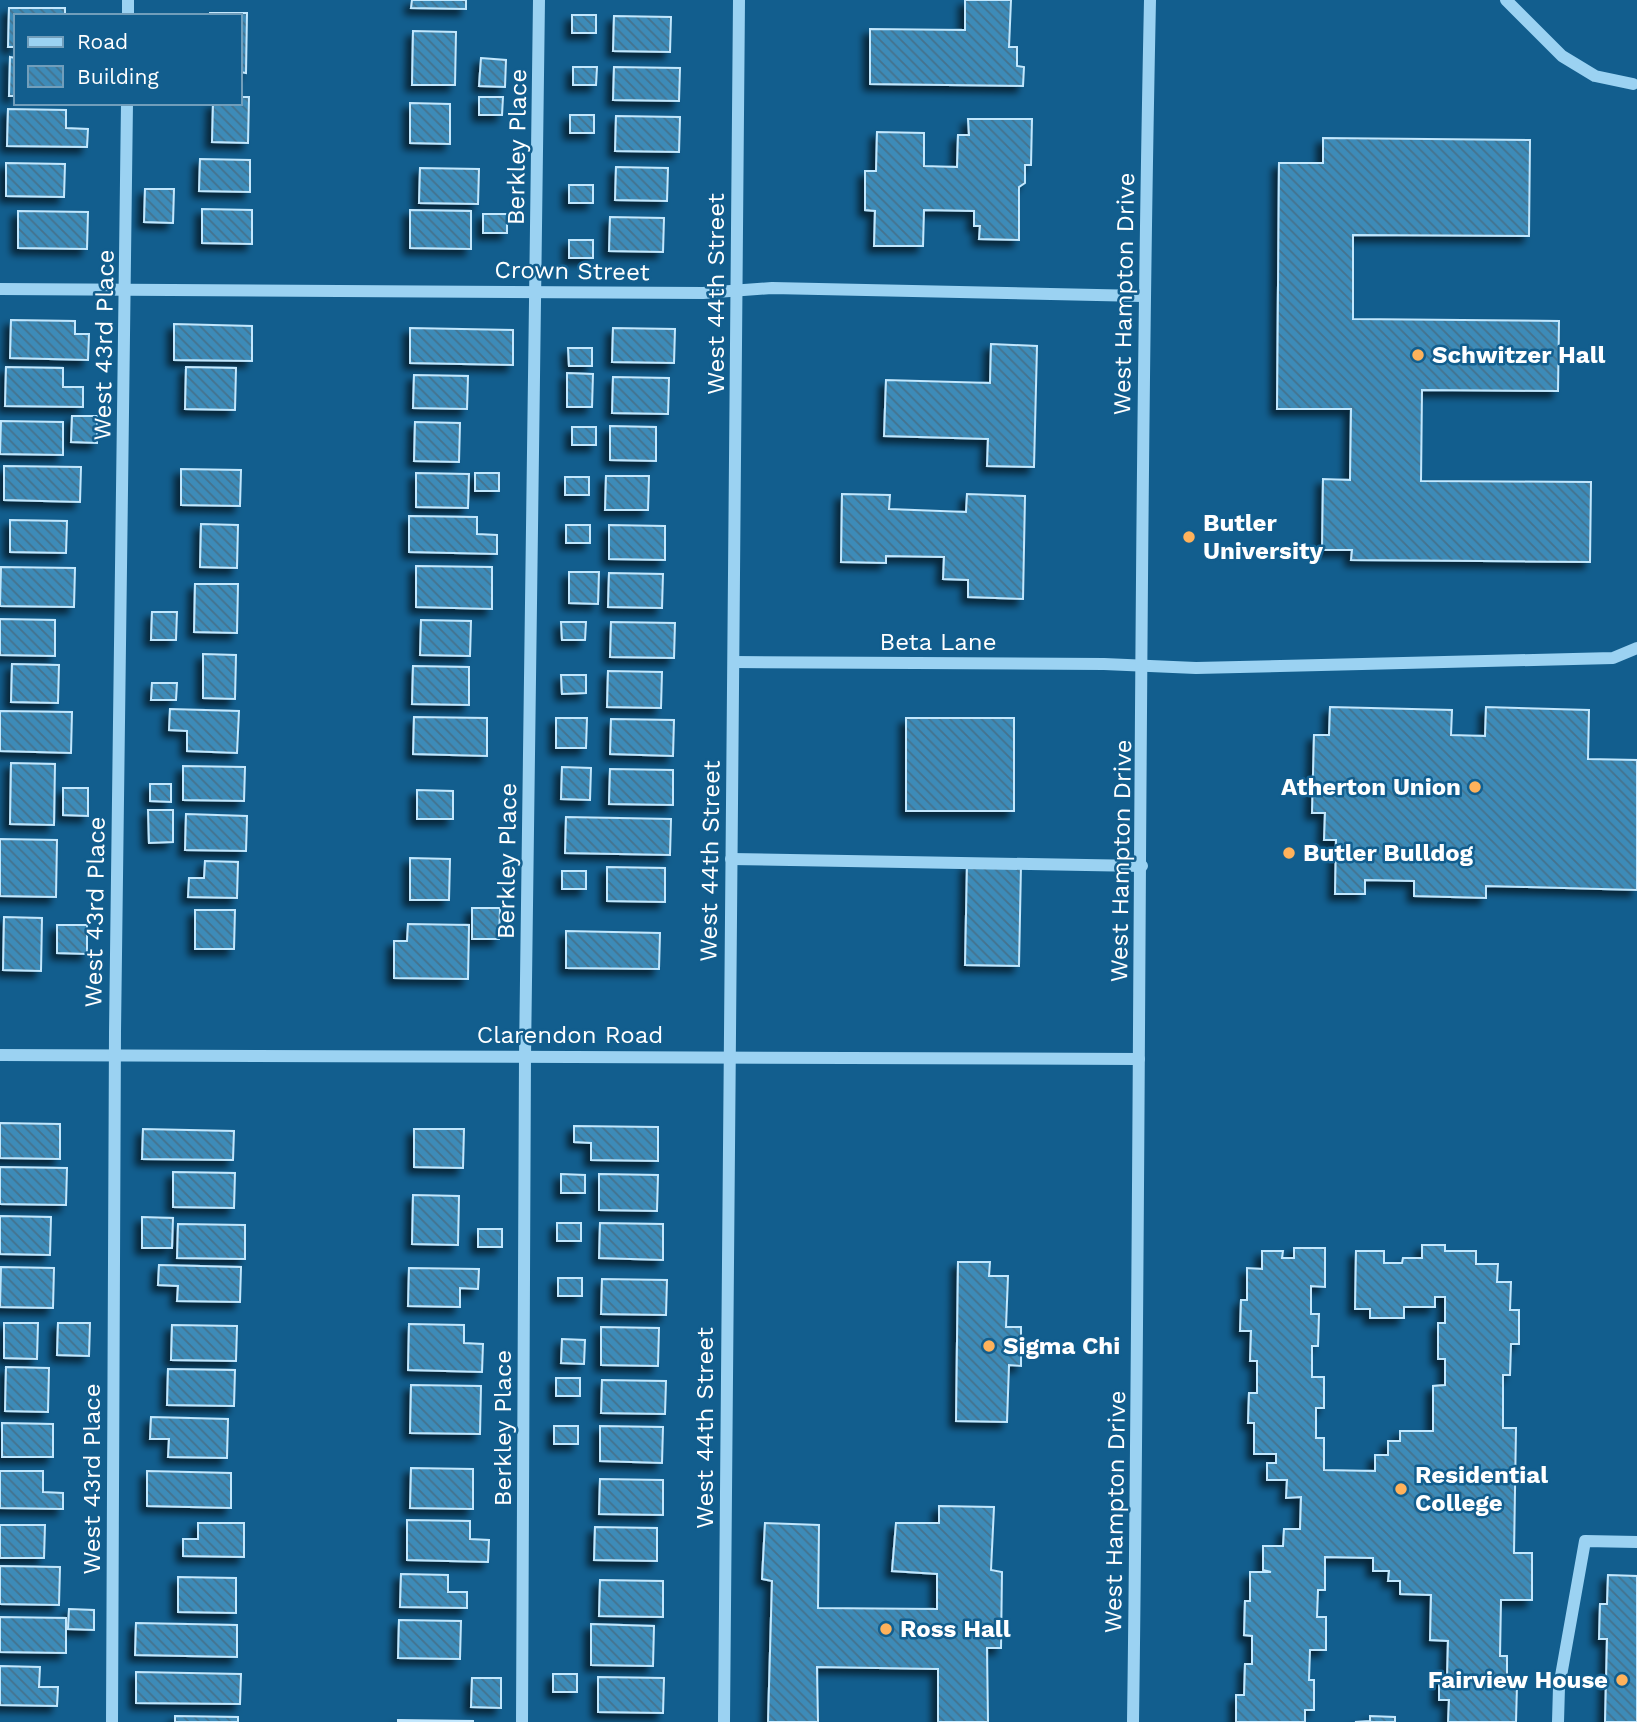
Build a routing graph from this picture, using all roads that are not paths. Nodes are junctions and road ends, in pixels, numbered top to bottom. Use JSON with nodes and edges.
{"nodes":[{"id":1,"x":539,"y":0,"type":"edge"},
{"id":2,"x":738,"y":0,"type":"edge"},
{"id":3,"x":1150,"y":0,"type":"edge"},
{"id":4,"x":1506,"y":0,"type":"edge"},
{"id":5,"x":1633,"y":84,"type":"dead end"},
{"id":6,"x":128,"y":105,"type":"edge"},
{"id":7,"x":0,"y":289,"type":"edge"},
{"id":8,"x":126,"y":290,"type":"junction"},
{"id":9,"x":536,"y":291,"type":"junction"},
{"id":10,"x":737,"y":291,"type":"junction"},
{"id":11,"x":1143,"y":296,"type":"junction"},
{"id":12,"x":1637,"y":648,"type":"edge"},
{"id":13,"x":734,"y":662,"type":"junction"},
{"id":14,"x":1143,"y":665,"type":"junction"},
{"id":15,"x":731,"y":859,"type":"junction"},
{"id":16,"x":1142,"y":866,"type":"junction"},
{"id":17,"x":115,"y":1054,"type":"junction"},
{"id":18,"x":0,"y":1055,"type":"edge"},
{"id":19,"x":525,"y":1056,"type":"junction"},
{"id":20,"x":728,"y":1058,"type":"junction"},
{"id":21,"x":1139,"y":1059,"type":"junction"},
{"id":22,"x":1637,"y":1542,"type":"edge"},
{"id":23,"x":1134,"y":1721,"type":"edge"},
{"id":24,"x":112,"y":1722,"type":"edge"},
{"id":25,"x":522,"y":1722,"type":"edge"},
{"id":26,"x":724,"y":1722,"type":"edge"},
{"id":27,"x":1558,"y":1722,"type":"edge"}],
"edges":[{"from":1,"to":9,"type":"street","name":"Berkley Place"},
{"from":2,"to":10,"type":"street","name":"West 44th Street"},
{"from":3,"to":11,"type":"street","name":"West Hampton Drive"},
{"from":4,"to":5,"type":"street"},
{"from":6,"to":8,"type":"street","name":"West 43rd Place"},
{"from":7,"to":8,"type":"street","name":"Crown Street"},
{"from":8,"to":9,"type":"street","name":"Crown Street"},
{"from":8,"to":17,"type":"street","name":"West 43rd Place"},
{"from":9,"to":10,"type":"street","name":"Crown Street"},
{"from":9,"to":19,"type":"street","name":"Berkley Place"},
{"from":10,"to":11,"type":"street","name":"Crown Street"},
{"from":10,"to":13,"type":"street","name":"West 44th Street"},
{"from":11,"to":14,"type":"street","name":"West Hampton Drive"},
{"from":12,"to":14,"type":"street","name":"Beta Lane"},
{"from":13,"to":14,"type":"street","name":"Beta Lane"},
{"from":13,"to":15,"type":"street","name":"West 44th Street"},
{"from":14,"to":16,"type":"street","name":"West Hampton Drive"},
{"from":15,"to":16,"type":"street"},
{"from":15,"to":20,"type":"street","name":"West 44th Street"},
{"from":16,"to":21,"type":"street","name":"West Hampton Drive"},
{"from":17,"to":18,"type":"street","name":"Clarendon Road"},
{"from":17,"to":19,"type":"street","name":"Clarendon Road"},
{"from":17,"to":24,"type":"street","name":"West 43rd Place"},
{"from":19,"to":20,"type":"street","name":"Clarendon Road"},
{"from":19,"to":25,"type":"street","name":"Berkley Place"},
{"from":20,"to":21,"type":"street","name":"Clarendon Road"},
{"from":20,"to":26,"type":"street","name":"West 44th Street"},
{"from":21,"to":23,"type":"street","name":"West Hampton Drive"},
{"from":22,"to":27,"type":"street"}]}
